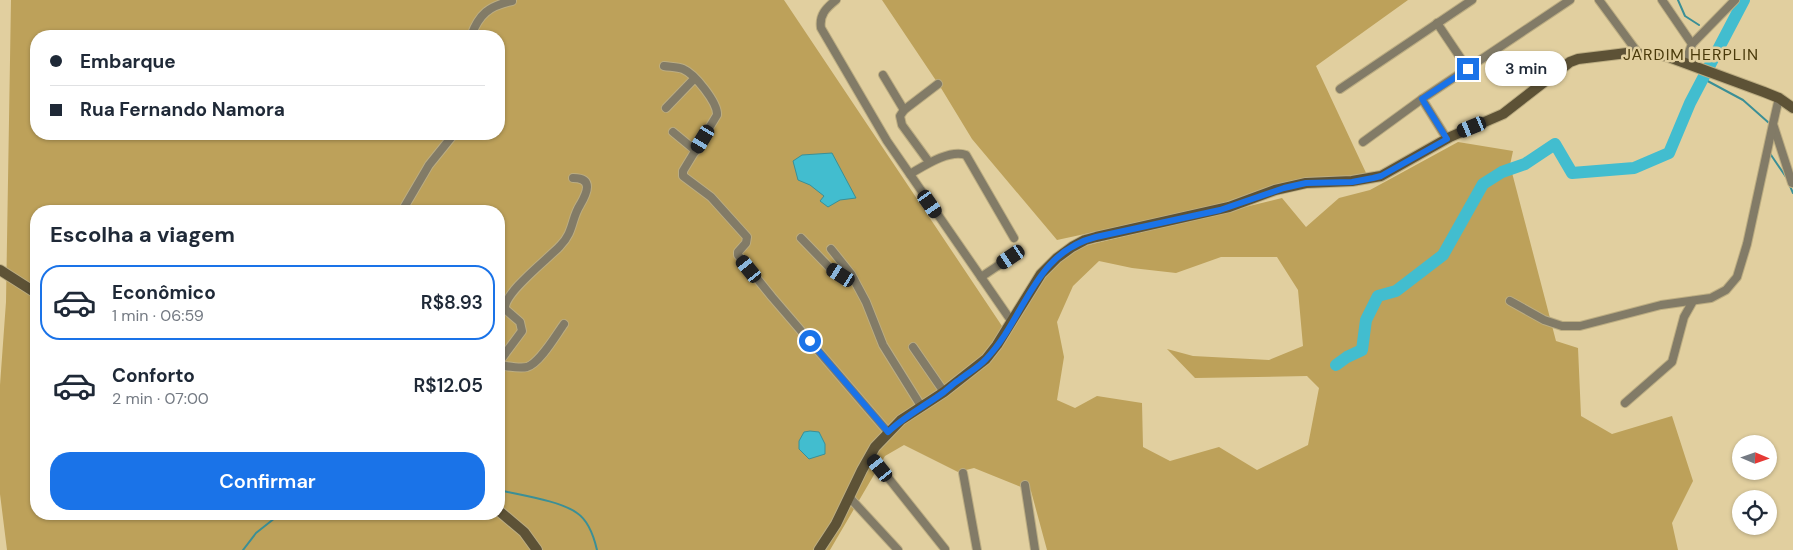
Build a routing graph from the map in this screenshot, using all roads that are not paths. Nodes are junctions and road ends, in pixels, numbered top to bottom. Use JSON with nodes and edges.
{"nodes":[{"id":1,"x":836,"y":0,"type":"edge"},
{"id":2,"x":1472,"y":0,"type":"edge"},
{"id":3,"x":1570,"y":0,"type":"edge"},
{"id":4,"x":1599,"y":0,"type":"edge"},
{"id":5,"x":1662,"y":0,"type":"edge"},
{"id":6,"x":1735,"y":0,"type":"edge"},
{"id":7,"x":512,"y":1,"type":"edge"},
{"id":8,"x":1437,"y":23,"type":"junction"},
{"id":9,"x":473,"y":30,"type":"edge"},
{"id":10,"x":1692,"y":44,"type":"junction"},
{"id":11,"x":1638,"y":54,"type":"junction"},
{"id":12,"x":1686,"y":63,"type":"junction"},
{"id":13,"x":664,"y":66,"type":"dead end"},
{"id":14,"x":1468,"y":69,"type":"junction"},
{"id":15,"x":883,"y":75,"type":"dead end"},
{"id":16,"x":694,"y":79,"type":"junction"},
{"id":17,"x":938,"y":84,"type":"dead end"},
{"id":18,"x":1340,"y":89,"type":"dead end"},
{"id":19,"x":1779,"y":98,"type":"junction"},
{"id":20,"x":1422,"y":99,"type":"junction"},
{"id":21,"x":666,"y":108,"type":"dead end"},
{"id":22,"x":1793,"y":108,"type":"edge"},
{"id":23,"x":904,"y":110,"type":"junction"},
{"id":24,"x":1773,"y":124,"type":"junction"},
{"id":25,"x":673,"y":132,"type":"dead end"},
{"id":26,"x":1447,"y":139,"type":"junction"},
{"id":27,"x":449,"y":140,"type":"edge"},
{"id":28,"x":1363,"y":142,"type":"dead end"},
{"id":29,"x":696,"y":151,"type":"junction"},
{"id":30,"x":929,"y":162,"type":"junction"},
{"id":31,"x":910,"y":174,"type":"junction"},
{"id":32,"x":573,"y":178,"type":"dead end"},
{"id":33,"x":1792,"y":184,"type":"edge"},
{"id":34,"x":406,"y":205,"type":"edge"},
{"id":35,"x":801,"y":238,"type":"dead end"},
{"id":36,"x":1014,"y":238,"type":"dead end"},
{"id":37,"x":831,"y":248,"type":"dead end"},
{"id":38,"x":1011,"y":257,"type":"dead end"},
{"id":39,"x":0,"y":270,"type":"edge"},
{"id":40,"x":982,"y":277,"type":"junction"},
{"id":41,"x":854,"y":280,"type":"junction"},
{"id":42,"x":30,"y":289,"type":"edge"},
{"id":43,"x":505,"y":301,"type":"edge"},
{"id":44,"x":1510,"y":301,"type":"dead end"},
{"id":45,"x":1693,"y":301,"type":"junction"},
{"id":46,"x":505,"y":309,"type":"edge"},
{"id":47,"x":1012,"y":322,"type":"junction"},
{"id":48,"x":564,"y":324,"type":"dead end"},
{"id":49,"x":913,"y":347,"type":"dead end"},
{"id":50,"x":505,"y":355,"type":"edge"},
{"id":51,"x":505,"y":364,"type":"edge"},
{"id":52,"x":944,"y":392,"type":"junction"},
{"id":53,"x":1625,"y":403,"type":"dead end"},
{"id":54,"x":921,"y":406,"type":"junction"},
{"id":55,"x":888,"y":432,"type":"junction"},
{"id":56,"x":870,"y":455,"type":"junction"},
{"id":57,"x":963,"y":473,"type":"dead end"},
{"id":58,"x":1024,"y":484,"type":"dead end"},
{"id":59,"x":850,"y":498,"type":"junction"},
{"id":60,"x":505,"y":516,"type":"edge"},
{"id":61,"x":945,"y":549,"type":"edge"},
{"id":62,"x":537,"y":550,"type":"edge"},
{"id":63,"x":819,"y":550,"type":"edge"},
{"id":64,"x":898,"y":550,"type":"edge"},
{"id":65,"x":977,"y":550,"type":"edge"},
{"id":66,"x":1035,"y":550,"type":"edge"}],
"edges":[{"from":1,"to":31,"type":"street"},
{"from":2,"to":8,"type":"street"},
{"from":3,"to":14,"type":"street"},
{"from":4,"to":11,"type":"street"},
{"from":5,"to":10,"type":"street"},
{"from":6,"to":10,"type":"street"},
{"from":7,"to":9,"type":"street"},
{"from":8,"to":14,"type":"street"},
{"from":8,"to":18,"type":"street"},
{"from":10,"to":12,"type":"street"},
{"from":11,"to":12,"type":"main road"},
{"from":11,"to":26,"type":"main road"},
{"from":12,"to":19,"type":"main road"},
{"from":13,"to":16,"type":"street"},
{"from":14,"to":20,"type":"street"},
{"from":15,"to":23,"type":"street"},
{"from":16,"to":21,"type":"street"},
{"from":16,"to":29,"type":"street"},
{"from":17,"to":23,"type":"street"},
{"from":19,"to":22,"type":"main road"},
{"from":19,"to":24,"type":"street"},
{"from":20,"to":26,"type":"street"},
{"from":20,"to":28,"type":"street"},
{"from":23,"to":30,"type":"street"},
{"from":24,"to":33,"type":"street"},
{"from":24,"to":45,"type":"street"},
{"from":25,"to":29,"type":"street"},
{"from":26,"to":47,"type":"main road"},
{"from":27,"to":34,"type":"street"},
{"from":29,"to":55,"type":"street"},
{"from":30,"to":31,"type":"street"},
{"from":30,"to":36,"type":"street"},
{"from":31,"to":40,"type":"street"},
{"from":32,"to":43,"type":"street"},
{"from":35,"to":41,"type":"street"},
{"from":37,"to":41,"type":"street"},
{"from":38,"to":40,"type":"street"},
{"from":39,"to":42,"type":"main road"},
{"from":40,"to":47,"type":"street"},
{"from":41,"to":54,"type":"street"},
{"from":44,"to":45,"type":"street"},
{"from":45,"to":53,"type":"street"},
{"from":46,"to":50,"type":"street"},
{"from":47,"to":52,"type":"main road"},
{"from":48,"to":51,"type":"street"},
{"from":49,"to":52,"type":"street"},
{"from":52,"to":54,"type":"main road"},
{"from":54,"to":55,"type":"main road"},
{"from":55,"to":56,"type":"main road"},
{"from":56,"to":59,"type":"main road"},
{"from":56,"to":61,"type":"street"},
{"from":57,"to":65,"type":"street"},
{"from":58,"to":66,"type":"street"},
{"from":59,"to":63,"type":"main road"},
{"from":59,"to":64,"type":"street"},
{"from":60,"to":62,"type":"main road"}]}
